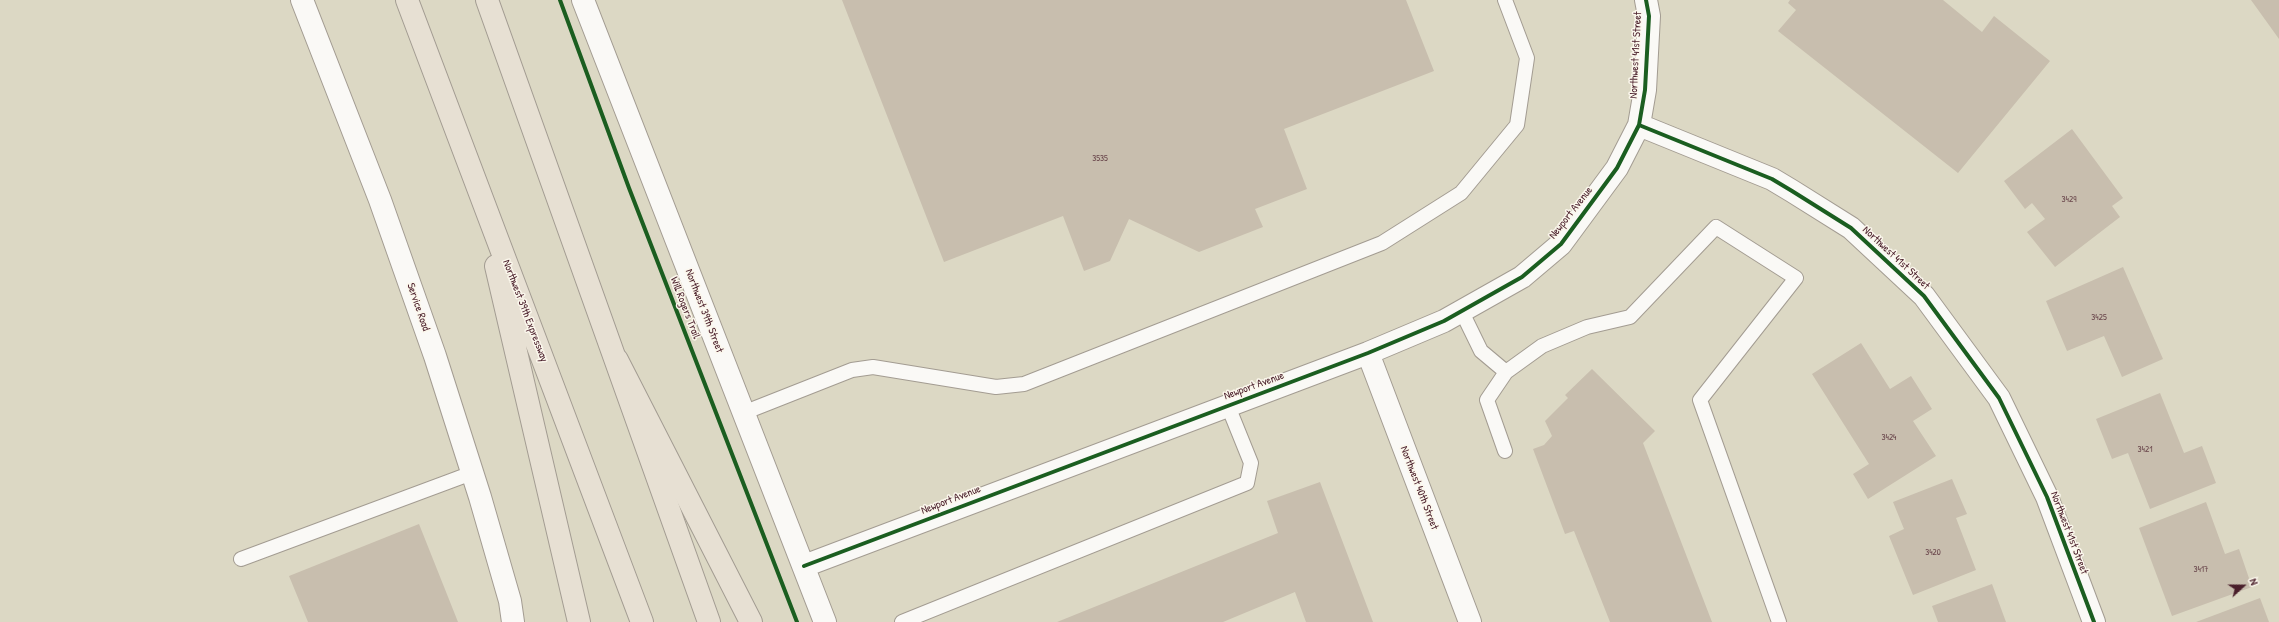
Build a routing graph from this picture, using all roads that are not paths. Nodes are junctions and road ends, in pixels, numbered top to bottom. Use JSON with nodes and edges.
{"nodes":[{"id":1,"x":302,"y":0,"type":"edge"},
{"id":2,"x":407,"y":0,"type":"edge"},
{"id":3,"x":487,"y":0,"type":"edge"},
{"id":4,"x":583,"y":0,"type":"edge"},
{"id":5,"x":1505,"y":0,"type":"edge"},
{"id":6,"x":1646,"y":0,"type":"edge"},
{"id":7,"x":1639,"y":125,"type":"junction"},
{"id":8,"x":476,"y":181,"type":"junction"},
{"id":9,"x":1461,"y":310,"type":"junction"},
{"id":10,"x":1368,"y":353,"type":"junction"},
{"id":11,"x":617,"y":360,"type":"junction"},
{"id":12,"x":1506,"y":372,"type":"junction"},
{"id":13,"x":1228,"y":406,"type":"junction"},
{"id":14,"x":743,"y":413,"type":"junction"},
{"id":15,"x":1505,"y":452,"type":"dead end"},
{"id":16,"x":472,"y":473,"type":"junction"},
{"id":17,"x":241,"y":559,"type":"dead end"},
{"id":18,"x":804,"y":566,"type":"junction"},
{"id":19,"x":513,"y":621,"type":"edge"},
{"id":20,"x":579,"y":622,"type":"edge"},
{"id":21,"x":642,"y":622,"type":"edge"},
{"id":22,"x":708,"y":622,"type":"edge"},
{"id":23,"x":751,"y":622,"type":"edge"},
{"id":24,"x":825,"y":622,"type":"edge"},
{"id":25,"x":902,"y":622,"type":"edge"},
{"id":26,"x":1470,"y":622,"type":"edge"},
{"id":27,"x":1779,"y":622,"type":"edge"},
{"id":28,"x":2094,"y":622,"type":"edge"}],
"edges":[{"from":1,"to":16,"type":"street","name":"Service Road"},
{"from":2,"to":8,"type":"highway","name":"Northwest 39th Expressway"},
{"from":3,"to":11,"type":"highway"},
{"from":4,"to":14,"type":"street","name":"Northwest 39th Street"},
{"from":5,"to":14,"type":"lane"},
{"from":6,"to":7,"type":"street","name":"Northwest 41st Street"},
{"from":7,"to":9,"type":"street","name":"Newport Avenue"},
{"from":7,"to":28,"type":"street","name":"Northwest 41st Street"},
{"from":8,"to":20,"type":"highway"},
{"from":8,"to":21,"type":"highway","name":"Northwest 39th Expressway"},
{"from":9,"to":10,"type":"street","name":"Newport Avenue"},
{"from":9,"to":12,"type":"lane"},
{"from":10,"to":13,"type":"street","name":"Newport Avenue"},
{"from":10,"to":26,"type":"street","name":"Northwest 40th Street"},
{"from":11,"to":22,"type":"highway"},
{"from":11,"to":23,"type":"highway"},
{"from":12,"to":15,"type":"lane"},
{"from":12,"to":27,"type":"lane"},
{"from":13,"to":18,"type":"street","name":"Newport Avenue"},
{"from":13,"to":25,"type":"lane"},
{"from":14,"to":18,"type":"street","name":"Northwest 39th Street"},
{"from":16,"to":17,"type":"lane"},
{"from":16,"to":19,"type":"street","name":"Service Road"},
{"from":18,"to":24,"type":"street","name":"Northwest 39th Street"}]}
